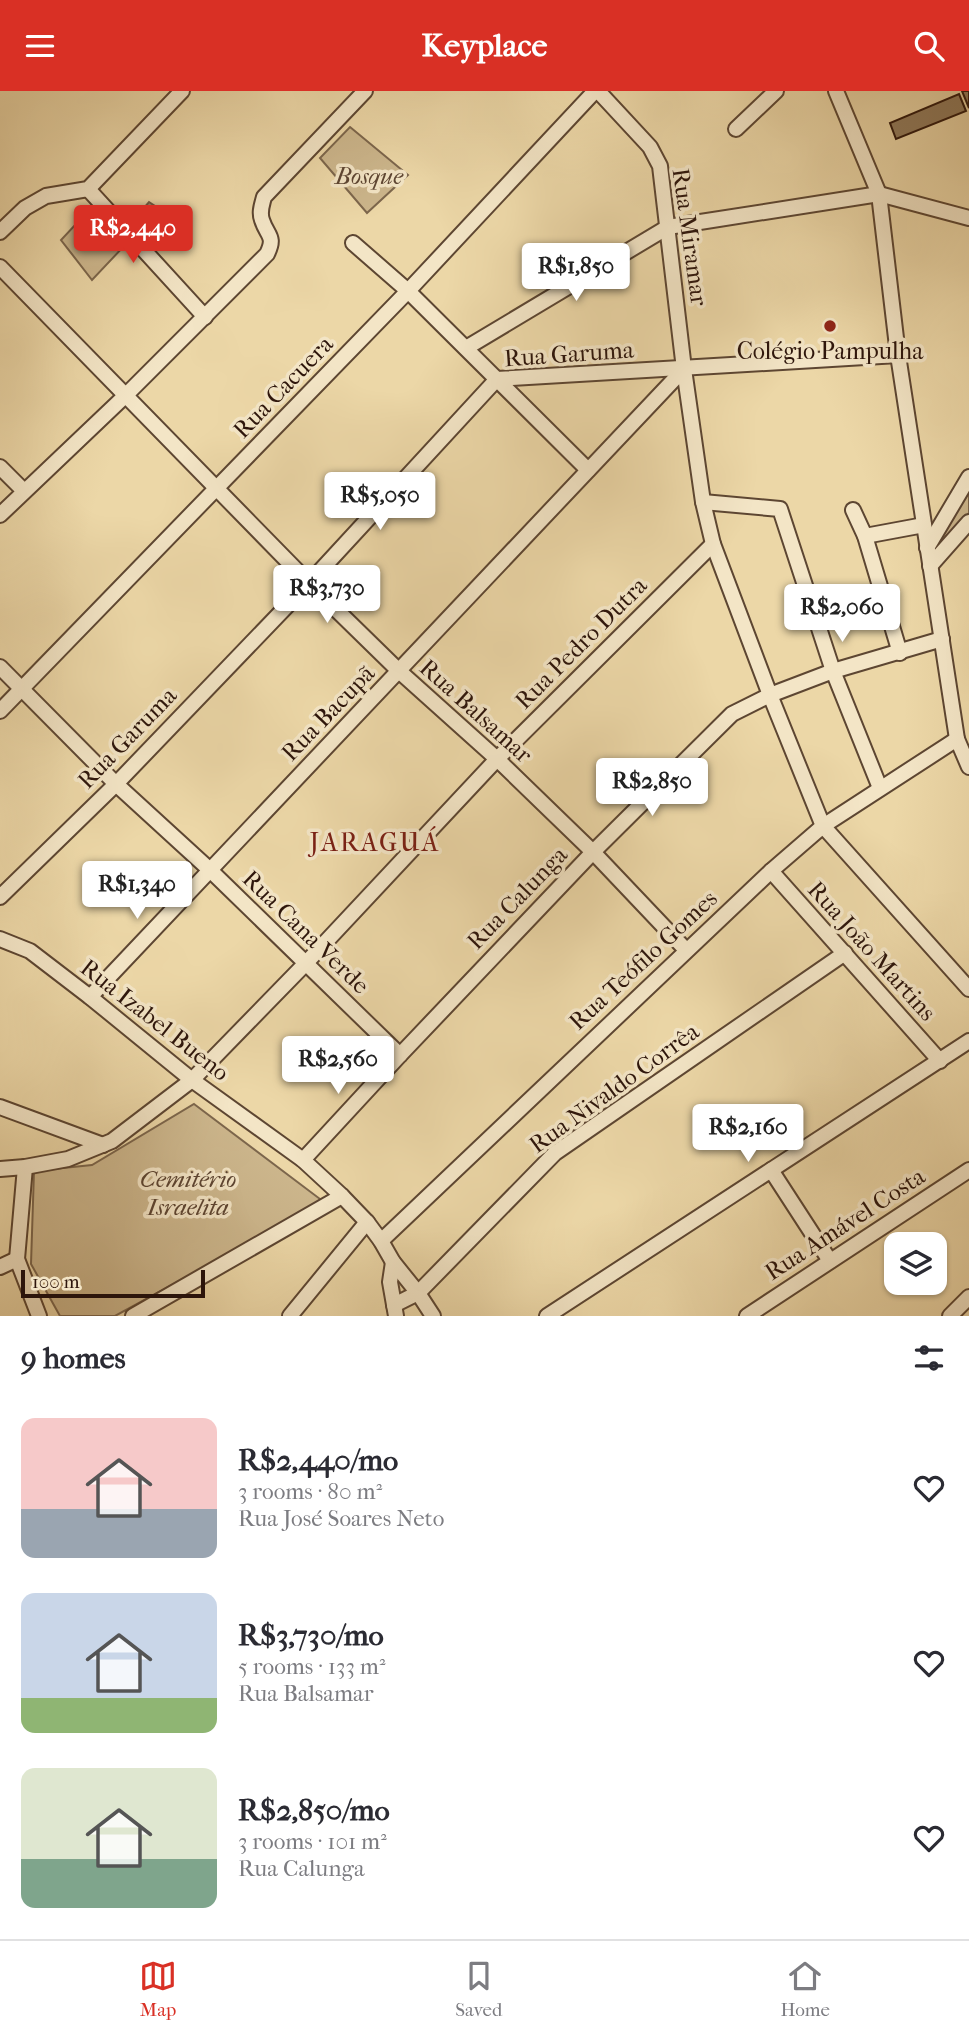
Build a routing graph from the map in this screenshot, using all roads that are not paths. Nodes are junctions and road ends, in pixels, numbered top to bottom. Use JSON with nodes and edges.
{"nodes":[{"id":1,"x":182,"y":91,"type":"edge"},
{"id":2,"x":365,"y":91,"type":"edge"},
{"id":3,"x":596,"y":91,"type":"edge"},
{"id":4,"x":776,"y":91,"type":"edge"},
{"id":5,"x":836,"y":91,"type":"edge"},
{"id":6,"x":736,"y":129,"type":"dead end"},
{"id":7,"x":88,"y":189,"type":"junction"},
{"id":8,"x":879,"y":194,"type":"junction"},
{"id":9,"x":969,"y":218,"type":"edge"},
{"id":10,"x":668,"y":227,"type":"junction"},
{"id":11,"x":0,"y":232,"type":"edge"},
{"id":12,"x":353,"y":243,"type":"dead end"},
{"id":13,"x":0,"y":267,"type":"edge"},
{"id":14,"x":408,"y":291,"type":"junction"},
{"id":15,"x":205,"y":317,"type":"junction"},
{"id":16,"x":466,"y":348,"type":"junction"},
{"id":17,"x":898,"y":355,"type":"junction"},
{"id":18,"x":684,"y":369,"type":"junction"},
{"id":19,"x":496,"y":379,"type":"junction"},
{"id":20,"x":126,"y":395,"type":"junction"},
{"id":21,"x":0,"y":467,"type":"edge"},
{"id":22,"x":588,"y":470,"type":"junction"},
{"id":23,"x":969,"y":477,"type":"edge"},
{"id":24,"x":218,"y":488,"type":"junction"},
{"id":25,"x":24,"y":491,"type":"junction"},
{"id":26,"x":703,"y":502,"type":"junction"},
{"id":27,"x":853,"y":510,"type":"dead end"},
{"id":28,"x":0,"y":515,"type":"edge"},
{"id":29,"x":969,"y":522,"type":"edge"},
{"id":30,"x":924,"y":526,"type":"junction"},
{"id":31,"x":865,"y":536,"type":"junction"},
{"id":32,"x":969,"y":539,"type":"edge"},
{"id":33,"x":713,"y":544,"type":"junction"},
{"id":34,"x":948,"y":544,"type":"junction"},
{"id":35,"x":927,"y":548,"type":"junction"},
{"id":36,"x":930,"y":566,"type":"junction"},
{"id":37,"x":309,"y":583,"type":"junction"},
{"id":38,"x":942,"y":639,"type":"junction"},
{"id":39,"x":900,"y":653,"type":"junction"},
{"id":40,"x":0,"y":667,"type":"edge"},
{"id":41,"x":399,"y":671,"type":"junction"},
{"id":42,"x":833,"y":671,"type":"junction"},
{"id":43,"x":21,"y":689,"type":"junction"},
{"id":44,"x":769,"y":695,"type":"junction"},
{"id":45,"x":0,"y":711,"type":"edge"},
{"id":46,"x":957,"y":739,"type":"junction"},
{"id":47,"x":497,"y":759,"type":"junction"},
{"id":48,"x":969,"y":767,"type":"edge"},
{"id":49,"x":116,"y":783,"type":"junction"},
{"id":50,"x":880,"y":788,"type":"junction"},
{"id":51,"x":823,"y":826,"type":"junction"},
{"id":52,"x":593,"y":852,"type":"junction"},
{"id":53,"x":209,"y":870,"type":"junction"},
{"id":54,"x":771,"y":871,"type":"junction"},
{"id":55,"x":0,"y":897,"type":"edge"},
{"id":56,"x":0,"y":939,"type":"edge"},
{"id":57,"x":686,"y":950,"type":"junction"},
{"id":58,"x":845,"y":953,"type":"junction"},
{"id":59,"x":306,"y":963,"type":"junction"},
{"id":60,"x":969,"y":989,"type":"edge"},
{"id":61,"x":90,"y":996,"type":"junction"},
{"id":62,"x":969,"y":1041,"type":"edge"},
{"id":63,"x":400,"y":1055,"type":"junction"},
{"id":64,"x":940,"y":1061,"type":"junction"},
{"id":65,"x":192,"y":1080,"type":"junction"},
{"id":66,"x":0,"y":1107,"type":"edge"},
{"id":67,"x":103,"y":1145,"type":"junction"},
{"id":68,"x":303,"y":1160,"type":"junction"},
{"id":69,"x":25,"y":1167,"type":"junction"},
{"id":70,"x":0,"y":1169,"type":"edge"},
{"id":71,"x":771,"y":1170,"type":"junction"},
{"id":72,"x":969,"y":1170,"type":"edge"},
{"id":73,"x":342,"y":1196,"type":"junction"},
{"id":74,"x":367,"y":1222,"type":"junction"},
{"id":75,"x":382,"y":1241,"type":"junction"},
{"id":76,"x":17,"y":1259,"type":"junction"},
{"id":77,"x":830,"y":1261,"type":"junction"},
{"id":78,"x":393,"y":1262,"type":"junction"},
{"id":79,"x":0,"y":1267,"type":"edge"},
{"id":80,"x":418,"y":1293,"type":"junction"},
{"id":81,"x":969,"y":1297,"type":"edge"},
{"id":82,"x":395,"y":1311,"type":"edge"},
{"id":83,"x":39,"y":1316,"type":"edge"},
{"id":84,"x":133,"y":1316,"type":"edge"},
{"id":85,"x":290,"y":1316,"type":"edge"},
{"id":86,"x":433,"y":1316,"type":"edge"},
{"id":87,"x":547,"y":1316,"type":"edge"},
{"id":88,"x":747,"y":1316,"type":"edge"},
{"id":89,"x":950,"y":1316,"type":"edge"}],
"edges":[{"from":1,"to":7,"type":"street"},
{"from":2,"to":15,"type":"street"},
{"from":3,"to":10,"type":"street","name":"Rua Miramar"},
{"from":3,"to":14,"type":"street","name":"Rua Cacuera"},
{"from":4,"to":6,"type":"street"},
{"from":5,"to":8,"type":"street"},
{"from":7,"to":11,"type":"street"},
{"from":7,"to":15,"type":"street"},
{"from":8,"to":9,"type":"street"},
{"from":8,"to":10,"type":"street"},
{"from":8,"to":17,"type":"street"},
{"from":10,"to":16,"type":"street"},
{"from":10,"to":18,"type":"street","name":"Rua Miramar"},
{"from":12,"to":14,"type":"street"},
{"from":13,"to":20,"type":"street","name":"Rua Balsamar"},
{"from":14,"to":16,"type":"street"},
{"from":14,"to":24,"type":"street","name":"Rua Cacuera"},
{"from":15,"to":20,"type":"street"},
{"from":16,"to":19,"type":"street"},
{"from":17,"to":18,"type":"street","name":"Rua Garuma"},
{"from":17,"to":30,"type":"street"},
{"from":18,"to":19,"type":"street","name":"Rua Garuma"},
{"from":18,"to":22,"type":"street","name":"Rua Bacupã"},
{"from":18,"to":26,"type":"street","name":"Rua Miramar"},
{"from":19,"to":22,"type":"street"},
{"from":19,"to":37,"type":"street","name":"Rua Garuma"},
{"from":20,"to":24,"type":"street","name":"Rua Balsamar"},
{"from":20,"to":25,"type":"street"},
{"from":21,"to":25,"type":"street"},
{"from":22,"to":41,"type":"street","name":"Rua Bacupã"},
{"from":23,"to":35,"type":"street"},
{"from":24,"to":37,"type":"street","name":"Rua Balsamar"},
{"from":24,"to":43,"type":"street","name":"Rua Cacuera"},
{"from":25,"to":28,"type":"street"},
{"from":26,"to":33,"type":"street","name":"Rua Miramar"},
{"from":26,"to":42,"type":"street"},
{"from":27,"to":31,"type":"street"},
{"from":29,"to":34,"type":"street"},
{"from":30,"to":31,"type":"street"},
{"from":30,"to":35,"type":"street"},
{"from":31,"to":39,"type":"street"},
{"from":32,"to":34,"type":"street"},
{"from":33,"to":44,"type":"street","name":"Rua Miramar"},
{"from":33,"to":47,"type":"street","name":"Rua Pedro Dutra"},
{"from":34,"to":35,"type":"street"},
{"from":34,"to":36,"type":"street"},
{"from":35,"to":36,"type":"street"},
{"from":36,"to":38,"type":"street"},
{"from":37,"to":41,"type":"street","name":"Rua Balsamar"},
{"from":37,"to":49,"type":"street","name":"Rua Garuma"},
{"from":38,"to":39,"type":"street","name":"Rua Calunga"},
{"from":38,"to":46,"type":"street"},
{"from":39,"to":42,"type":"street","name":"Rua Calunga"},
{"from":40,"to":43,"type":"street","name":"Rua Cana Verde"},
{"from":41,"to":47,"type":"street","name":"Rua Balsamar"},
{"from":41,"to":53,"type":"street","name":"Rua Bacupã"},
{"from":42,"to":44,"type":"street","name":"Rua Calunga"},
{"from":42,"to":50,"type":"street"},
{"from":43,"to":45,"type":"street","name":"Rua Cacuera"},
{"from":43,"to":49,"type":"street","name":"Rua Cana Verde"},
{"from":44,"to":51,"type":"street","name":"Rua Miramar"},
{"from":44,"to":52,"type":"street","name":"Rua Calunga"},
{"from":46,"to":48,"type":"street"},
{"from":46,"to":50,"type":"street","name":"Rua Teófilo Gomes"},
{"from":47,"to":52,"type":"street","name":"Rua Balsamar"},
{"from":47,"to":59,"type":"street","name":"Rua Pedro Dutra"},
{"from":49,"to":53,"type":"street","name":"Rua Cana Verde"},
{"from":49,"to":55,"type":"street","name":"Rua Garuma"},
{"from":50,"to":51,"type":"street","name":"Rua Teófilo Gomes"},
{"from":51,"to":54,"type":"street","name":"Rua Teófilo Gomes"},
{"from":51,"to":60,"type":"street","name":"Rua Miramar"},
{"from":52,"to":57,"type":"street","name":"Rua Balsamar"},
{"from":52,"to":63,"type":"street","name":"Rua Calunga"},
{"from":53,"to":59,"type":"street","name":"Rua Cana Verde"},
{"from":53,"to":61,"type":"street","name":"Rua Bacupã"},
{"from":54,"to":57,"type":"street","name":"Rua Teófilo Gomes"},
{"from":54,"to":58,"type":"street","name":"Rua João Martins"},
{"from":56,"to":61,"type":"street","name":"Rua Izabel Bueno"},
{"from":57,"to":75,"type":"street","name":"Rua Teófilo Gomes"},
{"from":58,"to":64,"type":"street","name":"Rua João Martins"},
{"from":58,"to":80,"type":"street","name":"Rua Nivaldo Corrêa"},
{"from":59,"to":63,"type":"street","name":"Rua Cana Verde"},
{"from":59,"to":65,"type":"street","name":"Rua Pedro Dutra"},
{"from":61,"to":65,"type":"street","name":"Rua Izabel Bueno"},
{"from":62,"to":64,"type":"street"},
{"from":63,"to":68,"type":"street","name":"Rua Calunga"},
{"from":64,"to":71,"type":"street"},
{"from":65,"to":67,"type":"street","name":"Rua Pedro Dutra"},
{"from":65,"to":68,"type":"street","name":"Rua Izabel Bueno"},
{"from":66,"to":67,"type":"street"},
{"from":67,"to":69,"type":"street","name":"Rua Pedro Dutra"},
{"from":68,"to":73,"type":"street","name":"Rua Izabel Bueno"},
{"from":69,"to":70,"type":"street","name":"Rua Pedro Dutra"},
{"from":69,"to":76,"type":"street"},
{"from":71,"to":77,"type":"street"},
{"from":71,"to":87,"type":"street"},
{"from":72,"to":77,"type":"street","name":"Rua Amável Costa"},
{"from":73,"to":74,"type":"street","name":"Rua Izabel Bueno"},
{"from":73,"to":84,"type":"street"},
{"from":74,"to":75,"type":"street","name":"Rua Izabel Bueno"},
{"from":74,"to":85,"type":"street"},
{"from":75,"to":78,"type":"street","name":"Rua Izabel Bueno"},
{"from":76,"to":79,"type":"street"},
{"from":76,"to":83,"type":"street"},
{"from":77,"to":88,"type":"street","name":"Rua Amável Costa"},
{"from":78,"to":80,"type":"street","name":"Rua Izabel Bueno"},
{"from":78,"to":82,"type":"street"},
{"from":80,"to":82,"type":"street","name":"Rua Nivaldo Corrêa"},
{"from":80,"to":86,"type":"street","name":"Rua Izabel Bueno"},
{"from":81,"to":89,"type":"street"}]}
